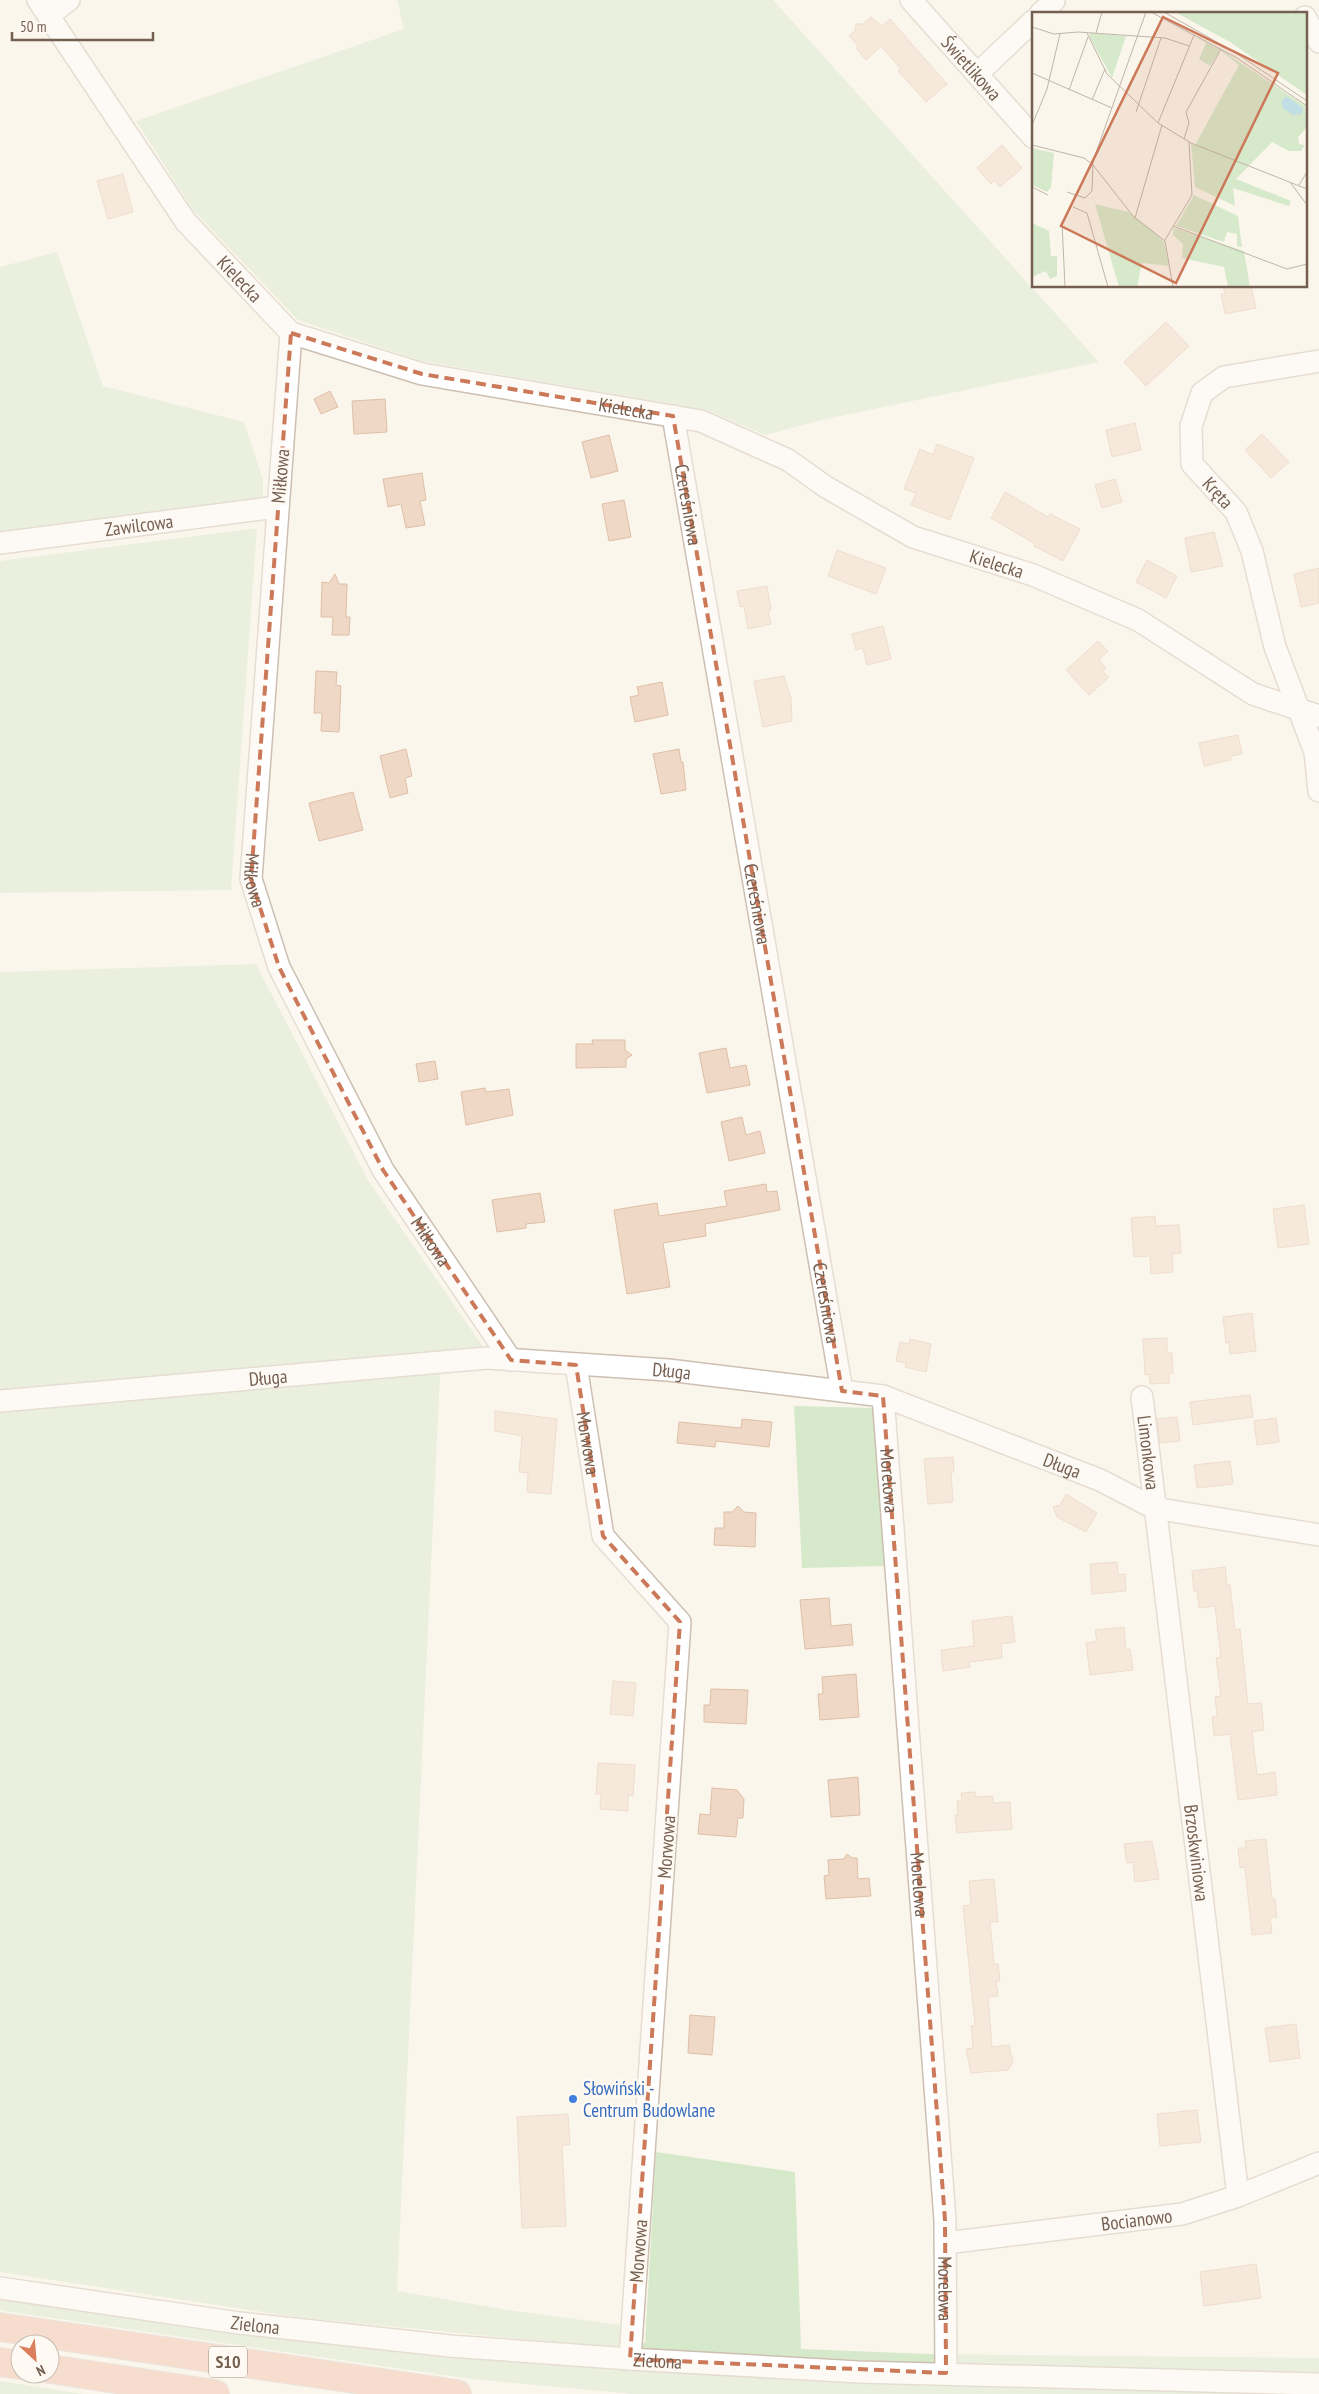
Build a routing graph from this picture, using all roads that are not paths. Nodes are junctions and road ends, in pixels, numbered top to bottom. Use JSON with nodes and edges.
{"nodes":[{"id":1,"x":69,"y":0,"type":"edge"},
{"id":2,"x":911,"y":0,"type":"edge"},
{"id":3,"x":1296,"y":0,"type":"edge"},
{"id":4,"x":44,"y":8,"type":"edge"},
{"id":5,"x":1302,"y":12,"type":"edge"},
{"id":6,"x":1306,"y":19,"type":"edge"},
{"id":7,"x":1032,"y":22,"type":"edge"},
{"id":8,"x":1319,"y":42,"type":"edge"},
{"id":9,"x":977,"y":74,"type":"junction"},
{"id":10,"x":1032,"y":136,"type":"edge"},
{"id":11,"x":291,"y":333,"type":"junction"},
{"id":12,"x":1319,"y":360,"type":"edge"},
{"id":13,"x":673,"y":416,"type":"junction"},
{"id":14,"x":278,"y":507,"type":"junction"},
{"id":15,"x":0,"y":543,"type":"edge"},
{"id":16,"x":1309,"y":714,"type":"edge"},
{"id":17,"x":1318,"y":760,"type":"edge"},
{"id":18,"x":1319,"y":791,"type":"edge"},
{"id":19,"x":510,"y":1360,"type":"junction"},
{"id":20,"x":576,"y":1365,"type":"junction"},
{"id":21,"x":842,"y":1391,"type":"junction"},
{"id":22,"x":883,"y":1396,"type":"junction"},
{"id":23,"x":1142,"y":1397,"type":"dead end"},
{"id":24,"x":0,"y":1401,"type":"edge"},
{"id":25,"x":1154,"y":1508,"type":"junction"},
{"id":26,"x":1319,"y":1536,"type":"edge"},
{"id":27,"x":1319,"y":2164,"type":"edge"},
{"id":28,"x":1238,"y":2196,"type":"junction"},
{"id":29,"x":946,"y":2243,"type":"junction"},
{"id":30,"x":0,"y":2288,"type":"edge"},
{"id":31,"x":0,"y":2326,"type":"edge"},
{"id":32,"x":630,"y":2359,"type":"junction"},
{"id":33,"x":60,"y":2371,"type":"edge"},
{"id":34,"x":946,"y":2373,"type":"junction"},
{"id":35,"x":1319,"y":2384,"type":"edge"},
{"id":36,"x":215,"y":2394,"type":"edge"},
{"id":37,"x":457,"y":2394,"type":"edge"}],
"edges":[{"from":1,"to":4,"type":"street"},
{"from":2,"to":9,"type":"street","name":"Świetlikowa"},
{"from":3,"to":5,"type":"street"},
{"from":4,"to":11,"type":"street","name":"Kielecka"},
{"from":6,"to":8,"type":"street"},
{"from":7,"to":9,"type":"street"},
{"from":9,"to":10,"type":"street","name":"Świetlikowa"},
{"from":11,"to":13,"type":"street","name":"Kielecka"},
{"from":11,"to":14,"type":"street","name":"Miłkowa"},
{"from":12,"to":16,"type":"street","name":"Kręta"},
{"from":13,"to":16,"type":"street","name":"Kielecka"},
{"from":13,"to":21,"type":"street","name":"Czereśniowa"},
{"from":14,"to":15,"type":"street","name":"Zawilcowa"},
{"from":14,"to":19,"type":"street","name":"Miłkowa"},
{"from":16,"to":17,"type":"street","name":"Kręta"},
{"from":17,"to":18,"type":"street","name":"Kręta"},
{"from":19,"to":20,"type":"street","name":"Długa"},
{"from":19,"to":24,"type":"street","name":"Długa"},
{"from":20,"to":21,"type":"street","name":"Długa"},
{"from":20,"to":32,"type":"street","name":"Morwowa"},
{"from":21,"to":22,"type":"street","name":"Długa"},
{"from":22,"to":25,"type":"street","name":"Długa"},
{"from":22,"to":29,"type":"street","name":"Morelowa"},
{"from":23,"to":25,"type":"street","name":"Limonkowa"},
{"from":25,"to":26,"type":"street","name":"Długa"},
{"from":25,"to":28,"type":"street","name":"Brzoskwiniowa"},
{"from":27,"to":28,"type":"street","name":"Bocianowo"},
{"from":28,"to":29,"type":"street","name":"Bocianowo"},
{"from":29,"to":34,"type":"street","name":"Morelowa"},
{"from":30,"to":32,"type":"street","name":"Zielona"},
{"from":31,"to":37,"type":"highway","number":"S10"},
{"from":32,"to":34,"type":"street","name":"Zielona"},
{"from":33,"to":36,"type":"highway","number":"S10"},
{"from":34,"to":35,"type":"street","name":"Zielona"}]}
